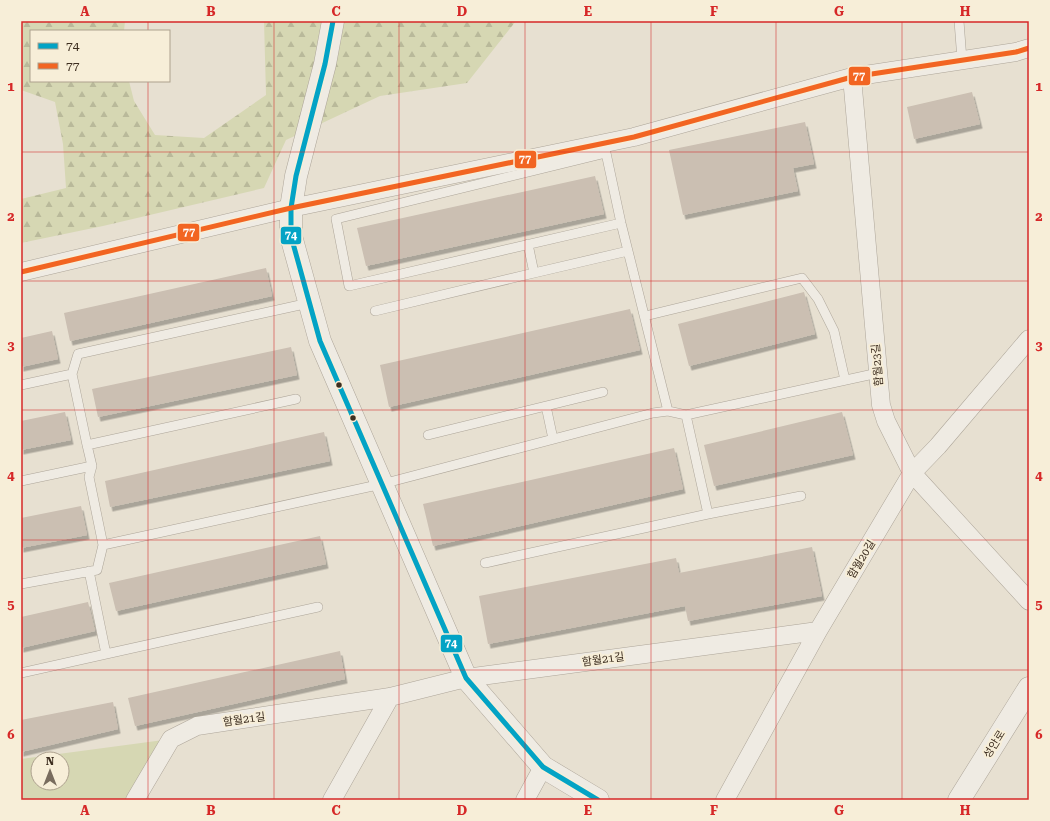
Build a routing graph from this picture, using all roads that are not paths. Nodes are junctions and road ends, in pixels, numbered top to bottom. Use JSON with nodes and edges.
{"nodes":[{"id":1,"x":333,"y":21,"type":"edge"},
{"id":2,"x":959,"y":21,"type":"edge"},
{"id":3,"x":1029,"y":48,"type":"edge"},
{"id":4,"x":962,"y":60,"type":"junction"},
{"id":5,"x":852,"y":77,"type":"junction"},
{"id":6,"x":291,"y":208,"type":"junction"},
{"id":7,"x":621,"y":223,"type":"junction"},
{"id":8,"x":528,"y":244,"type":"junction"},
{"id":9,"x":628,"y":250,"type":"junction"},
{"id":10,"x":21,"y":272,"type":"edge"},
{"id":11,"x":534,"y":273,"type":"junction"},
{"id":12,"x":309,"y":303,"type":"junction"},
{"id":13,"x":375,"y":311,"type":"dead end"},
{"id":14,"x":645,"y":316,"type":"junction"},
{"id":15,"x":1029,"y":339,"type":"edge"},
{"id":16,"x":878,"y":373,"type":"junction"},
{"id":17,"x":72,"y":374,"type":"junction"},
{"id":18,"x":846,"y":380,"type":"junction"},
{"id":19,"x":21,"y":384,"type":"edge"},
{"id":20,"x":603,"y":392,"type":"dead end"},
{"id":21,"x":296,"y":399,"type":"dead end"},
{"id":22,"x":546,"y":406,"type":"junction"},
{"id":23,"x":668,"y":411,"type":"junction"},
{"id":24,"x":686,"y":415,"type":"junction"},
{"id":25,"x":428,"y":435,"type":"dead end"},
{"id":26,"x":553,"y":439,"type":"junction"},
{"id":27,"x":87,"y":445,"type":"junction"},
{"id":28,"x":92,"y":466,"type":"junction"},
{"id":29,"x":912,"y":474,"type":"junction"},
{"id":30,"x":21,"y":481,"type":"edge"},
{"id":31,"x":382,"y":484,"type":"junction"},
{"id":32,"x":801,"y":496,"type":"dead end"},
{"id":33,"x":708,"y":514,"type":"junction"},
{"id":34,"x":103,"y":545,"type":"junction"},
{"id":35,"x":485,"y":563,"type":"dead end"},
{"id":36,"x":89,"y":571,"type":"junction"},
{"id":37,"x":21,"y":584,"type":"edge"},
{"id":38,"x":1029,"y":601,"type":"edge"},
{"id":39,"x":318,"y":607,"type":"dead end"},
{"id":40,"x":818,"y":631,"type":"junction"},
{"id":41,"x":106,"y":654,"type":"junction"},
{"id":42,"x":21,"y":673,"type":"edge"},
{"id":43,"x":466,"y":678,"type":"junction"},
{"id":44,"x":1029,"y":688,"type":"edge"},
{"id":45,"x":390,"y":697,"type":"junction"},
{"id":46,"x":543,"y":767,"type":"junction"},
{"id":47,"x":136,"y":800,"type":"edge"},
{"id":48,"x":332,"y":800,"type":"edge"},
{"id":49,"x":525,"y":800,"type":"edge"},
{"id":50,"x":598,"y":800,"type":"edge"},
{"id":51,"x":725,"y":800,"type":"edge"},
{"id":52,"x":959,"y":800,"type":"edge"}],
"edges":[{"from":1,"to":6,"type":"street"},
{"from":2,"to":4,"type":"lane"},
{"from":3,"to":4,"type":"street"},
{"from":4,"to":5,"type":"street"},
{"from":5,"to":6,"type":"street"},
{"from":5,"to":16,"type":"street","name":"함월23길"},
{"from":6,"to":10,"type":"street"},
{"from":6,"to":12,"type":"street"},
{"from":7,"to":8,"type":"lane"},
{"from":7,"to":8,"type":"lane"},
{"from":7,"to":9,"type":"lane"},
{"from":8,"to":11,"type":"lane"},
{"from":9,"to":11,"type":"lane"},
{"from":9,"to":14,"type":"lane"},
{"from":11,"to":13,"type":"lane"},
{"from":12,"to":17,"type":"lane"},
{"from":12,"to":31,"type":"street"},
{"from":14,"to":18,"type":"lane"},
{"from":14,"to":23,"type":"lane"},
{"from":15,"to":29,"type":"street","name":"함월20길"},
{"from":16,"to":18,"type":"lane"},
{"from":16,"to":29,"type":"street","name":"함월23길"},
{"from":17,"to":19,"type":"lane"},
{"from":17,"to":27,"type":"lane"},
{"from":18,"to":24,"type":"lane"},
{"from":20,"to":22,"type":"lane"},
{"from":21,"to":27,"type":"lane"},
{"from":22,"to":25,"type":"lane"},
{"from":22,"to":26,"type":"lane"},
{"from":23,"to":24,"type":"lane"},
{"from":23,"to":26,"type":"lane"},
{"from":24,"to":33,"type":"lane"},
{"from":26,"to":31,"type":"lane"},
{"from":27,"to":28,"type":"lane"},
{"from":28,"to":30,"type":"lane"},
{"from":28,"to":34,"type":"lane"},
{"from":29,"to":38,"type":"street","name":"함월23길"},
{"from":29,"to":40,"type":"street","name":"함월20길"},
{"from":31,"to":34,"type":"lane"},
{"from":31,"to":43,"type":"street"},
{"from":32,"to":33,"type":"lane"},
{"from":33,"to":35,"type":"lane"},
{"from":34,"to":36,"type":"lane"},
{"from":36,"to":37,"type":"lane"},
{"from":36,"to":41,"type":"lane"},
{"from":39,"to":41,"type":"lane"},
{"from":40,"to":43,"type":"street","name":"함월21길"},
{"from":40,"to":51,"type":"street","name":"함월20길"},
{"from":41,"to":42,"type":"lane"},
{"from":43,"to":45,"type":"street","name":"함월21길"},
{"from":43,"to":46,"type":"street"},
{"from":44,"to":52,"type":"street","name":"성안로"},
{"from":45,"to":47,"type":"street","name":"함월21길"},
{"from":45,"to":48,"type":"street"},
{"from":46,"to":49,"type":"street"},
{"from":46,"to":50,"type":"street"}]}
